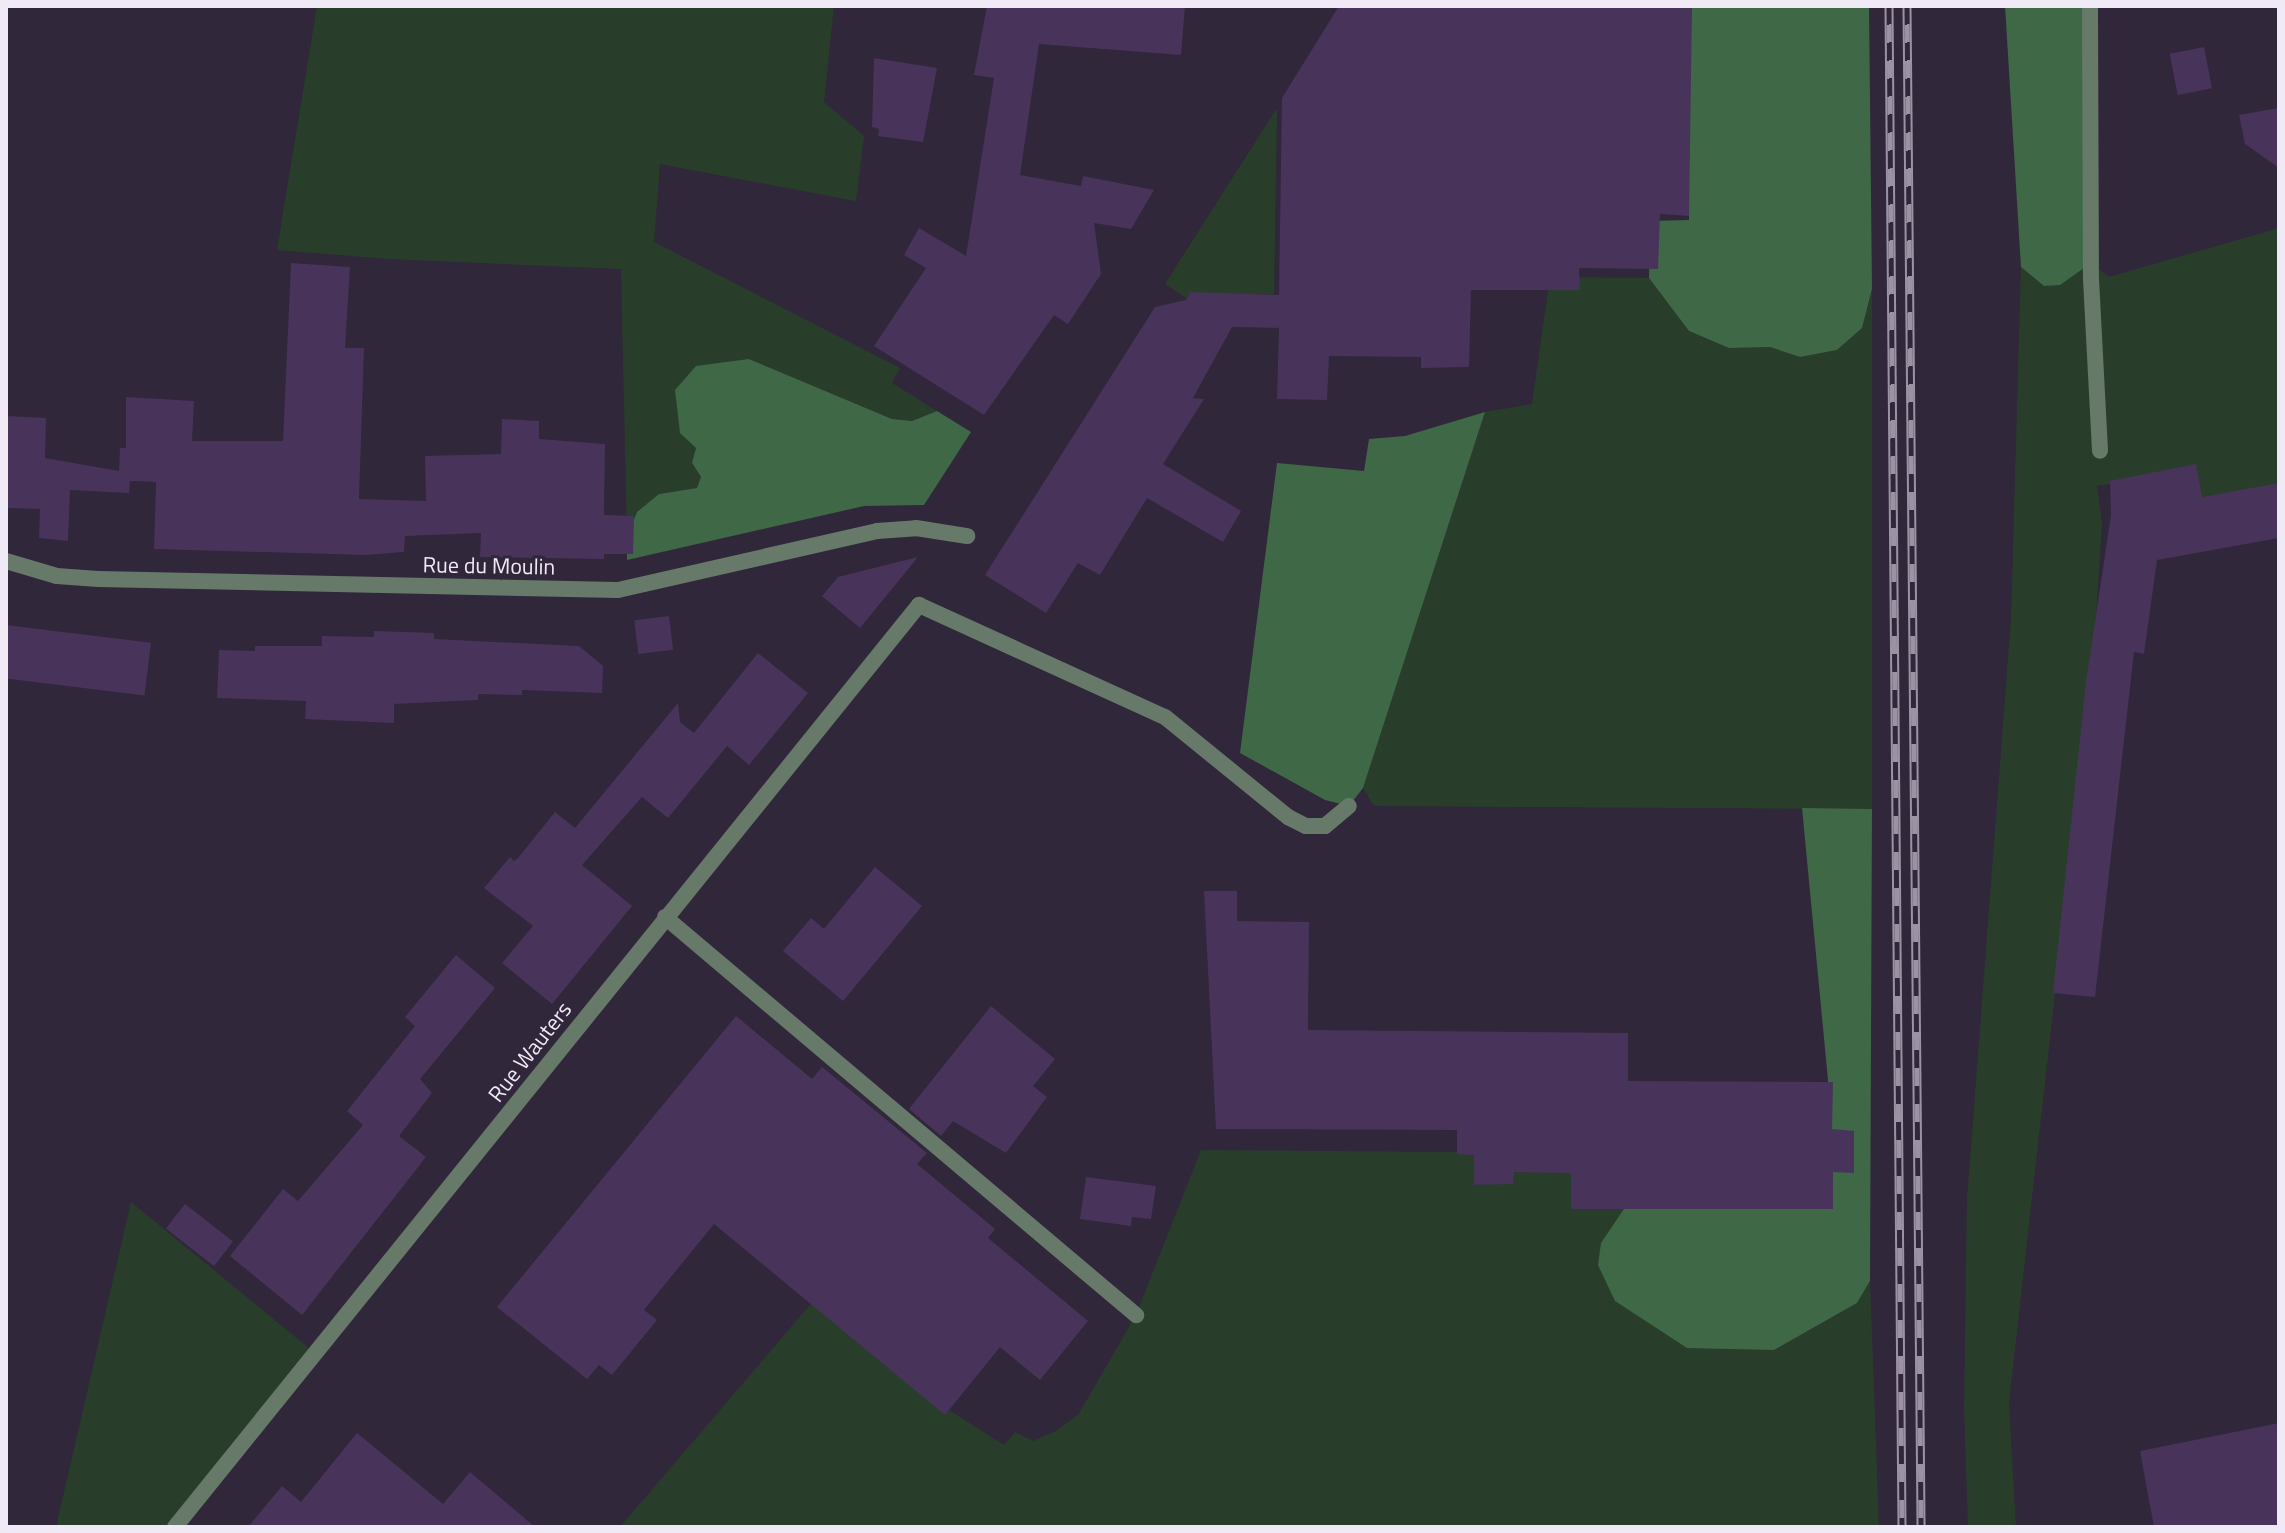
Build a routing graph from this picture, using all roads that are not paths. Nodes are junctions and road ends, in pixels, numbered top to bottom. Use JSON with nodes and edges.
{"nodes":[{"id":1,"x":2090,"y":6,"type":"edge"},
{"id":2,"x":2100,"y":451,"type":"dead end"},
{"id":3,"x":967,"y":536,"type":"dead end"},
{"id":4,"x":6,"y":561,"type":"edge"},
{"id":5,"x":1349,"y":806,"type":"dead end"},
{"id":6,"x":665,"y":917,"type":"junction"},
{"id":7,"x":1136,"y":1315,"type":"dead end"},
{"id":8,"x":175,"y":1527,"type":"edge"}],
"edges":[{"from":1,"to":2,"type":"street"},
{"from":3,"to":4,"type":"street","name":"Rue du Moulin"},
{"from":5,"to":6,"type":"street","name":"Rue Wauters"},
{"from":6,"to":7,"type":"street"},
{"from":6,"to":8,"type":"street","name":"Rue Wauters"}]}
